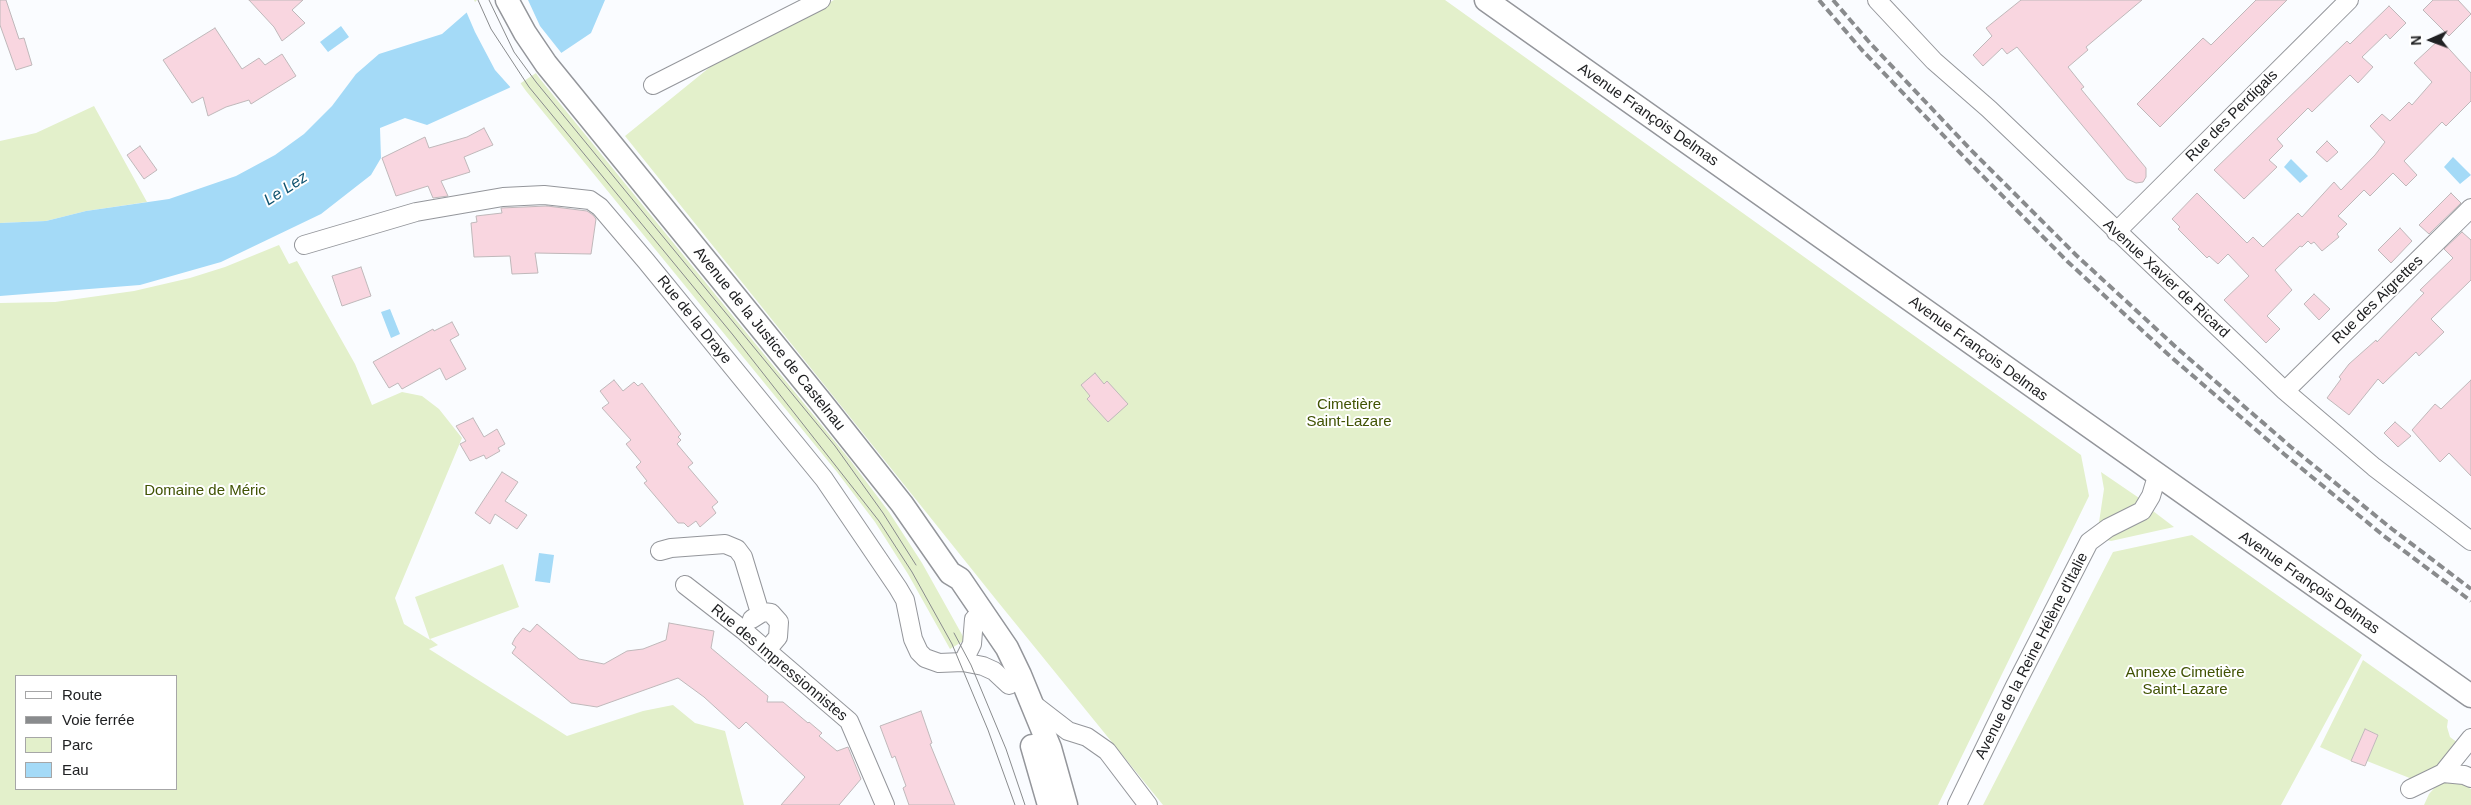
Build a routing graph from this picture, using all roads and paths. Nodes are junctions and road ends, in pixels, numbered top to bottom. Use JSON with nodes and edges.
{"nodes":[{"id":1,"x":507,"y":0,"type":"edge"},
{"id":2,"x":821,"y":0,"type":"edge"},
{"id":3,"x":1486,"y":0,"type":"edge"},
{"id":4,"x":1877,"y":0,"type":"edge"},
{"id":5,"x":2349,"y":0,"type":"edge"},
{"id":6,"x":653,"y":85,"type":"dead end"},
{"id":7,"x":2471,"y":208,"type":"edge"},
{"id":8,"x":2116,"y":232,"type":"junction"},
{"id":9,"x":304,"y":246,"type":"dead end"},
{"id":10,"x":2285,"y":391,"type":"junction"},
{"id":11,"x":2157,"y":476,"type":"junction"},
{"id":12,"x":2468,"y":535,"type":"edge"},
{"id":13,"x":660,"y":551,"type":"dead end"},
{"id":14,"x":950,"y":573,"type":"junction"},
{"id":15,"x":685,"y":585,"type":"dead end"},
{"id":16,"x":760,"y":613,"type":"junction"},
{"id":17,"x":974,"y":619,"type":"junction"},
{"id":18,"x":743,"y":630,"type":"junction"},
{"id":19,"x":767,"y":650,"type":"junction"},
{"id":20,"x":963,"y":662,"type":"junction"},
{"id":21,"x":1009,"y":684,"type":"junction"},
{"id":22,"x":2471,"y":696,"type":"edge"},
{"id":23,"x":1033,"y":704,"type":"junction"},
{"id":24,"x":2471,"y":738,"type":"edge"},
{"id":25,"x":2444,"y":773,"type":"junction"},
{"id":26,"x":2471,"y":778,"type":"edge"},
{"id":27,"x":2410,"y":789,"type":"dead end"},
{"id":28,"x":885,"y":805,"type":"edge"},
{"id":29,"x":1049,"y":805,"type":"edge"},
{"id":30,"x":1066,"y":805,"type":"edge"},
{"id":31,"x":1148,"y":805,"type":"edge"},
{"id":32,"x":1957,"y":805,"type":"edge"}],
"edges":[{"from":1,"to":14,"type":"main road","name":"Avenue de la Justice de Castelnau"},
{"from":2,"to":6,"type":"street"},
{"from":3,"to":11,"type":"main road","name":"Avenue François Delmas"},
{"from":4,"to":8,"type":"street","name":"Avenue Xavier de Ricard"},
{"from":5,"to":8,"type":"street","name":"Rue des Perdigals"},
{"from":7,"to":10,"type":"street","name":"Rue des Aigrettes"},
{"from":8,"to":10,"type":"street","name":"Avenue Xavier de Ricard"},
{"from":9,"to":20,"type":"street","name":"Rue de la Draye"},
{"from":10,"to":12,"type":"street","name":"Avenue Xavier de Ricard"},
{"from":11,"to":22,"type":"main road","name":"Avenue François Delmas"},
{"from":11,"to":32,"type":"street","name":"Avenue de la Reine Hélène d'Italie"},
{"from":13,"to":16,"type":"street"},
{"from":14,"to":17,"type":"main road","name":"Avenue de la Justice de Castelnau"},
{"from":14,"to":23,"type":"main road","name":"Avenue de la Justice de Castelnau"},
{"from":15,"to":18,"type":"street","name":"Rue des Impressionnistes"},
{"from":16,"to":18,"type":"street"},
{"from":16,"to":19,"type":"street"},
{"from":17,"to":20,"type":"street"},
{"from":17,"to":21,"type":"main road","name":"Avenue de la Justice de Castelnau"},
{"from":18,"to":19,"type":"street","name":"Rue des Impressionnistes"},
{"from":19,"to":28,"type":"street","name":"Rue des Impressionnistes"},
{"from":20,"to":21,"type":"street","name":"Rue de la Draye"},
{"from":21,"to":29,"type":"main road","name":"Avenue de la Justice de Castelnau"},
{"from":23,"to":30,"type":"main road","name":"Avenue de la Justice de Castelnau"},
{"from":23,"to":31,"type":"street"},
{"from":24,"to":25,"type":"street"},
{"from":25,"to":26,"type":"street"},
{"from":25,"to":27,"type":"street"}]}
